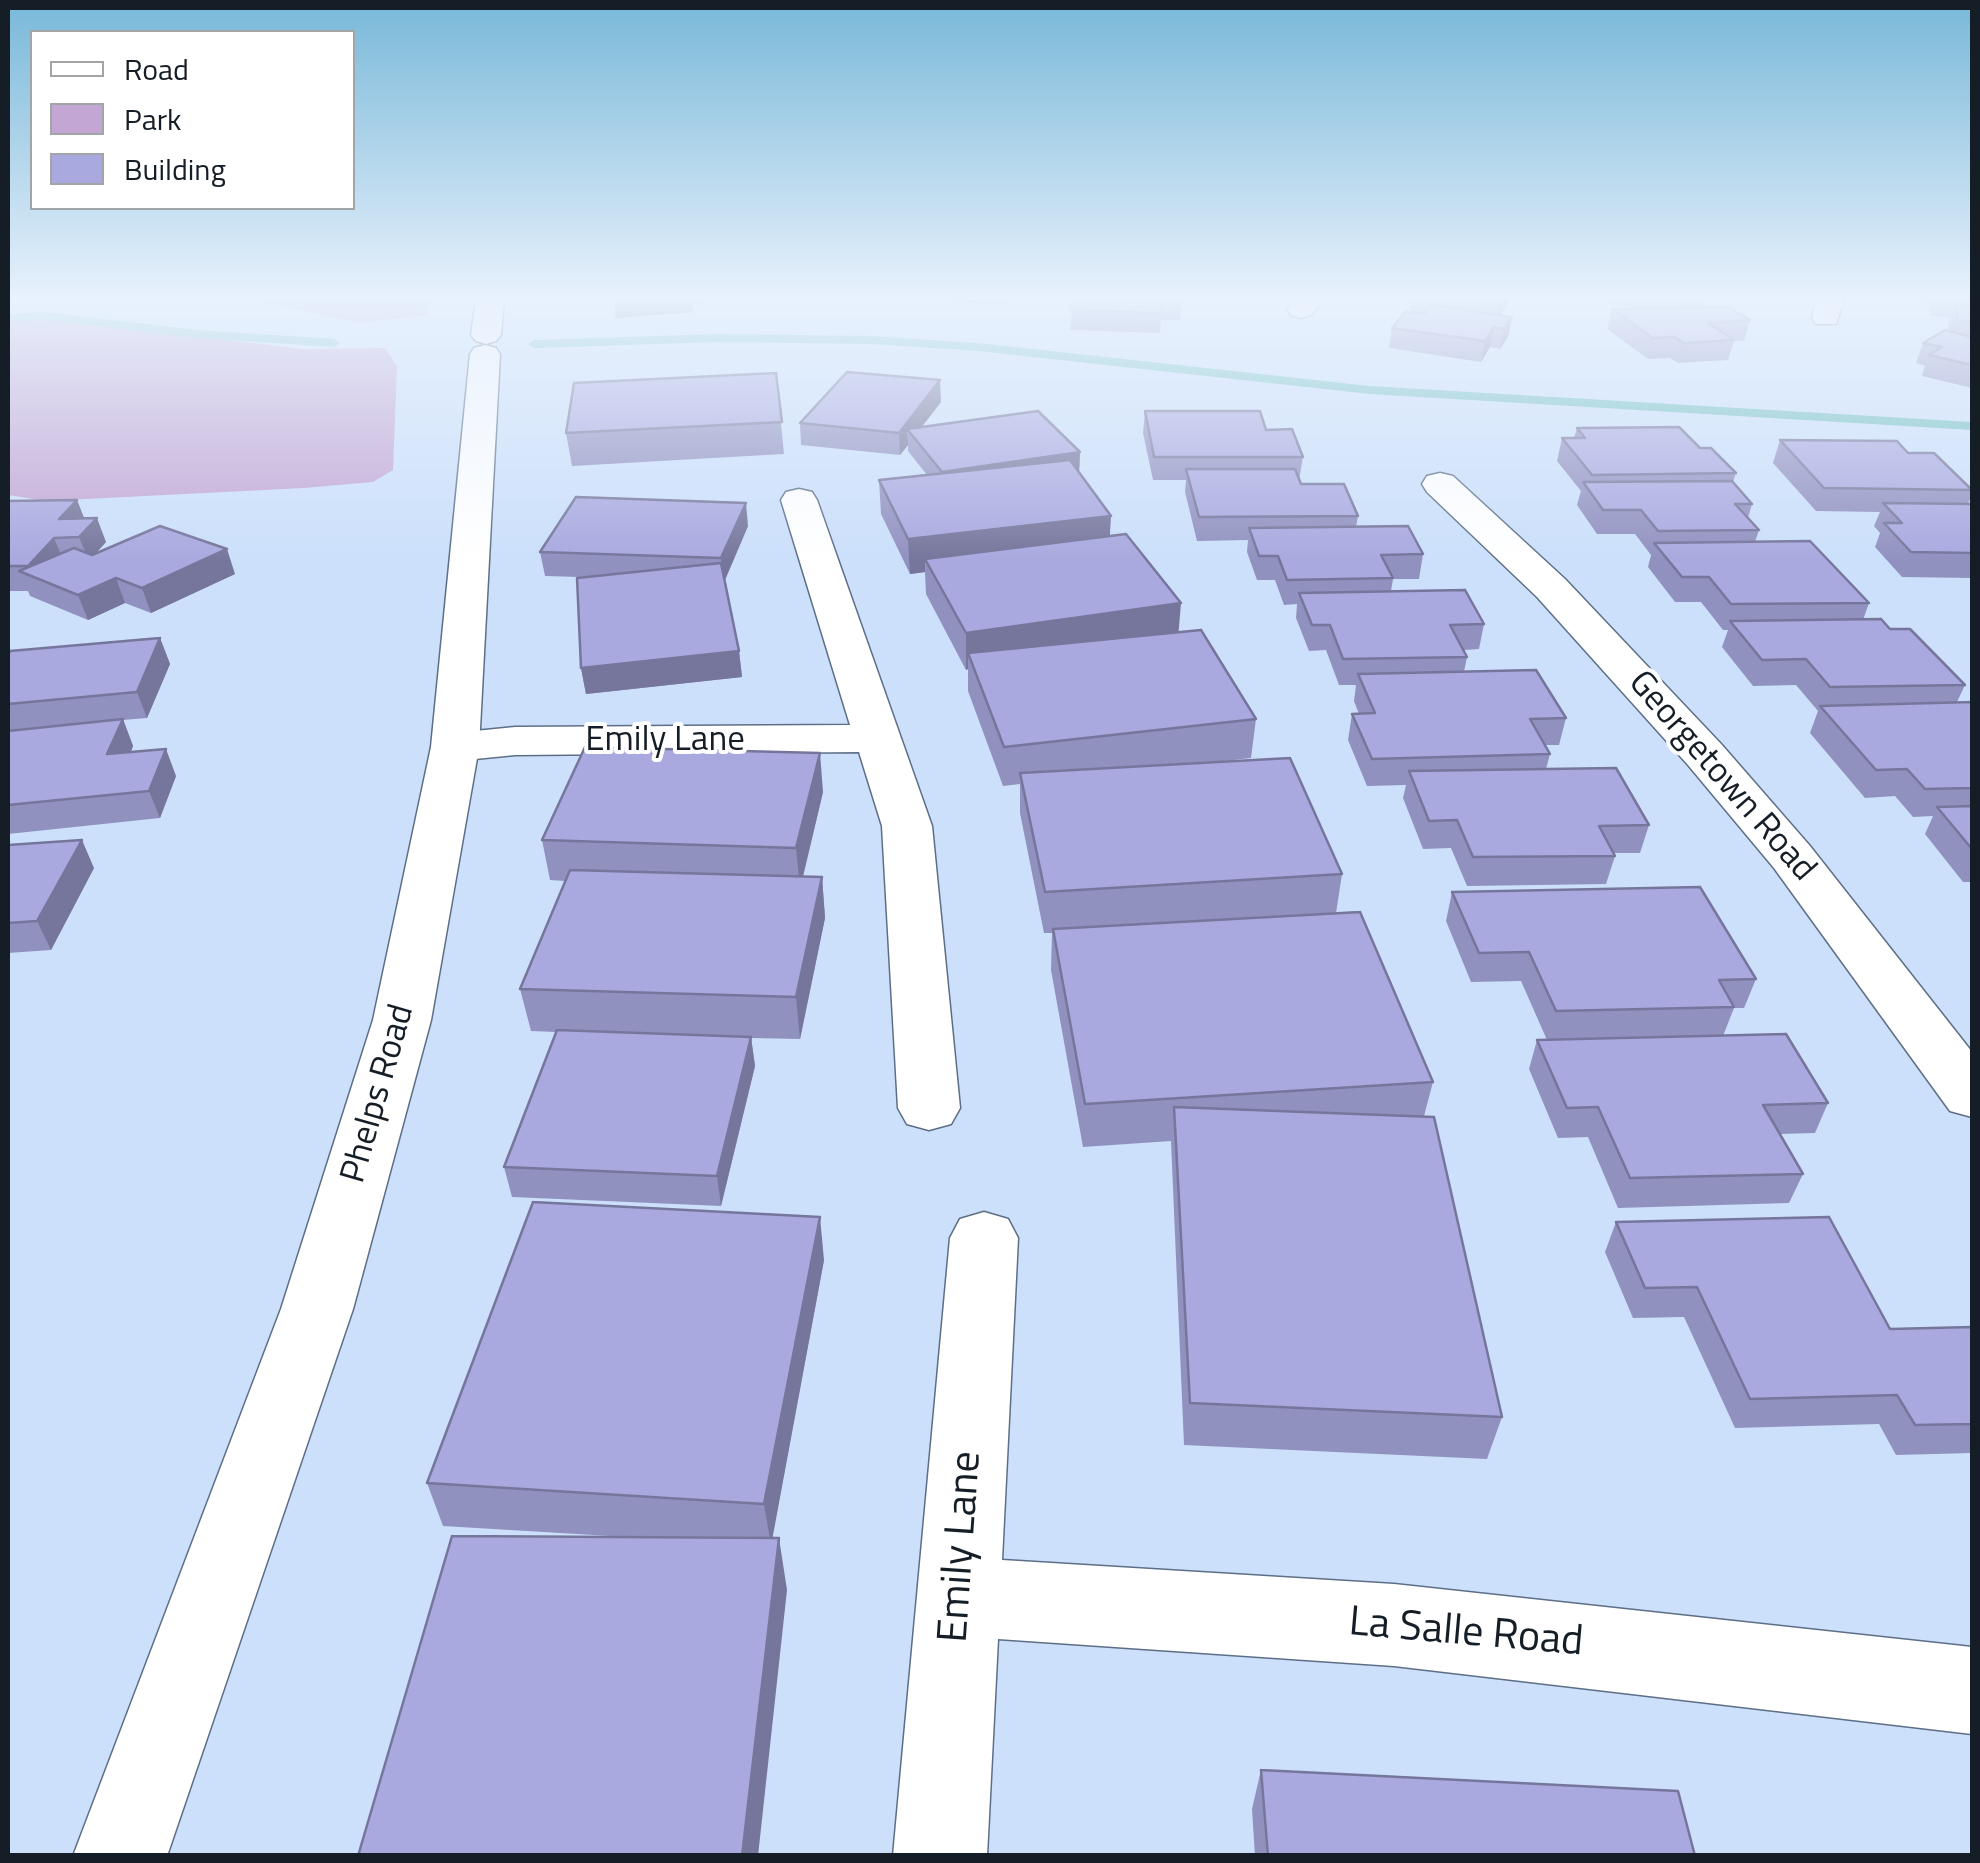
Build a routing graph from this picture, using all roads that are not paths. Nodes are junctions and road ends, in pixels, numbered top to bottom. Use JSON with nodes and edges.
{"nodes":[{"id":1,"x":483,"y":387,"type":"edge"},
{"id":2,"x":1440,"y":484,"type":"dead end"},
{"id":3,"x":798,"y":500,"type":"dead end"},
{"id":4,"x":876,"y":736,"type":"junction"},
{"id":5,"x":455,"y":747,"type":"junction"},
{"id":6,"x":1972,"y":1095,"type":"edge"},
{"id":7,"x":929,"y":1108,"type":"dead end"},
{"id":8,"x":984,"y":1238,"type":"dead end"},
{"id":9,"x":958,"y":1597,"type":"junction"},
{"id":10,"x":1972,"y":1691,"type":"edge"},
{"id":11,"x":120,"y":1856,"type":"edge"},
{"id":12,"x":940,"y":1856,"type":"edge"}],
"edges":[{"from":1,"to":5,"type":"street","name":"Phelps Road"},
{"from":2,"to":6,"type":"street","name":"Georgetown Road"},
{"from":3,"to":4,"type":"street"},
{"from":4,"to":5,"type":"street","name":"Emily Lane"},
{"from":4,"to":7,"type":"street"},
{"from":5,"to":11,"type":"street","name":"Phelps Road"},
{"from":8,"to":9,"type":"street","name":"Emily Lane"},
{"from":9,"to":10,"type":"street","name":"La Salle Road"},
{"from":9,"to":12,"type":"street","name":"Emily Lane"}]}
